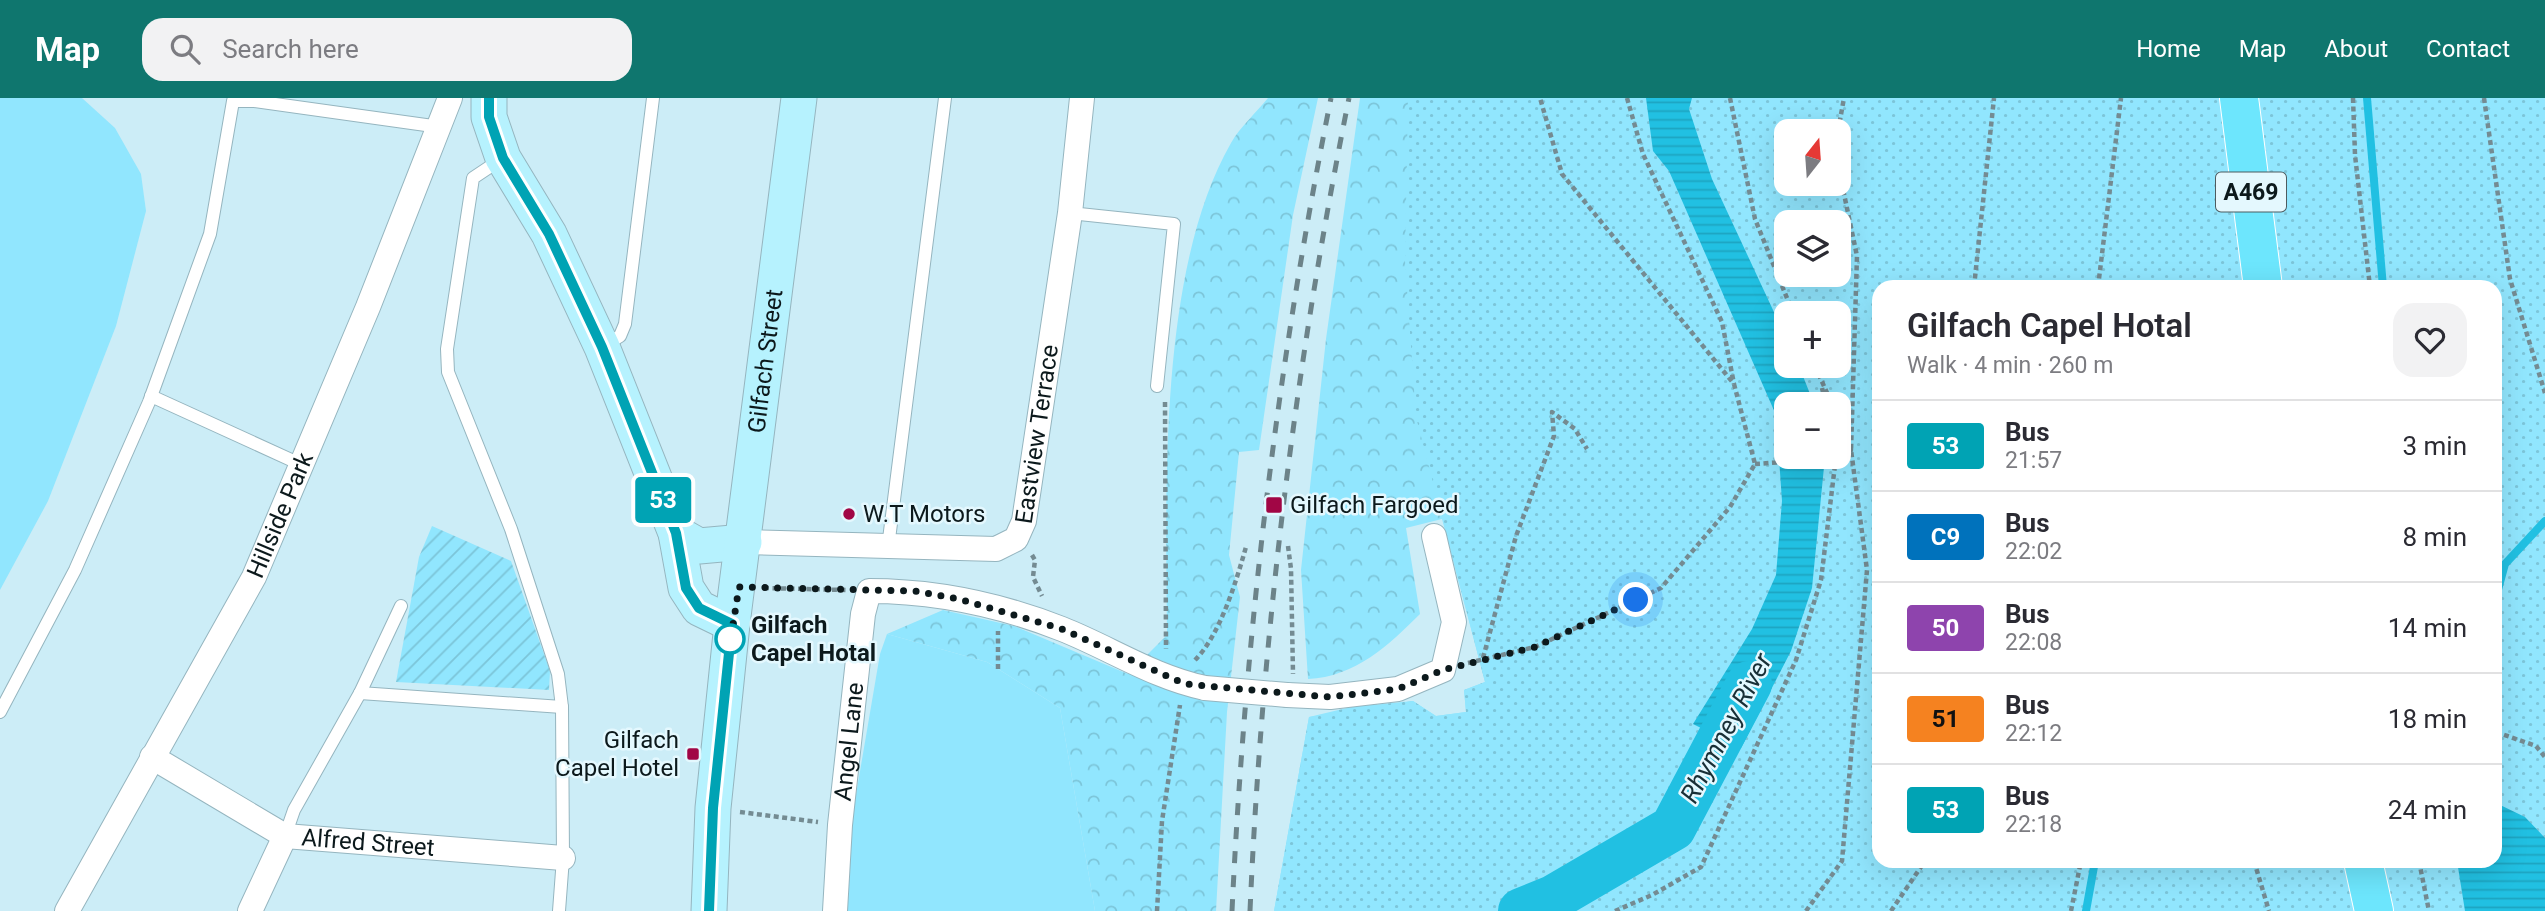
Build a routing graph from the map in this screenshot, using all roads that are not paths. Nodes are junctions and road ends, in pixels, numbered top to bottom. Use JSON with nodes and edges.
{"nodes":[{"id":1,"x":450,"y":98,"type":"edge"},
{"id":2,"x":489,"y":98,"type":"edge"},
{"id":3,"x":653,"y":98,"type":"edge"},
{"id":4,"x":799,"y":98,"type":"edge"},
{"id":5,"x":945,"y":98,"type":"edge"},
{"id":6,"x":1082,"y":98,"type":"edge"},
{"id":7,"x":2239,"y":98,"type":"edge"},
{"id":8,"x":254,"y":99,"type":"edge"},
{"id":9,"x":440,"y":127,"type":"junction"},
{"id":10,"x":503,"y":158,"type":"junction"},
{"id":11,"x":1070,"y":213,"type":"junction"},
{"id":12,"x":2262,"y":280,"type":"edge"},
{"id":13,"x":602,"y":347,"type":"junction"},
{"id":14,"x":1157,"y":386,"type":"road end"},
{"id":15,"x":151,"y":396,"type":"junction"},
{"id":16,"x":300,"y":464,"type":"junction"},
{"id":17,"x":676,"y":533,"type":"junction"},
{"id":18,"x":1434,"y":536,"type":"dead end"},
{"id":19,"x":744,"y":542,"type":"junction"},
{"id":20,"x":888,"y":547,"type":"junction"},
{"id":21,"x":401,"y":606,"type":"dead end"},
{"id":22,"x":732,"y":624,"type":"junction"},
{"id":23,"x":360,"y":693,"type":"junction"},
{"id":24,"x":562,"y":707,"type":"junction"},
{"id":25,"x":0,"y":712,"type":"edge"},
{"id":26,"x":152,"y":757,"type":"junction"},
{"id":27,"x":285,"y":836,"type":"junction"},
{"id":28,"x":563,"y":858,"type":"junction"},
{"id":29,"x":2365,"y":868,"type":"edge"},
{"id":30,"x":67,"y":911,"type":"edge"},
{"id":31,"x":250,"y":911,"type":"edge"},
{"id":32,"x":559,"y":911,"type":"edge"},
{"id":33,"x":709,"y":911,"type":"edge"},
{"id":34,"x":835,"y":911,"type":"edge"},
{"id":35,"x":2374,"y":911,"type":"edge"}],
"edges":[{"from":1,"to":9,"type":"street","name":"Hillside Park"},
{"from":2,"to":10,"type":"street"},
{"from":3,"to":13,"type":"lane"},
{"from":4,"to":19,"type":"street","name":"Gilfach Street"},
{"from":5,"to":20,"type":"lane"},
{"from":6,"to":11,"type":"street","name":"Eastview Terrace"},
{"from":7,"to":12,"type":"main road","number":"A469"},
{"from":8,"to":9,"type":"lane"},
{"from":8,"to":15,"type":"lane"},
{"from":9,"to":16,"type":"street","name":"Hillside Park"},
{"from":10,"to":13,"type":"street"},
{"from":10,"to":24,"type":"lane"},
{"from":11,"to":14,"type":"lane"},
{"from":11,"to":20,"type":"street","name":"Eastview Terrace"},
{"from":13,"to":17,"type":"street"},
{"from":15,"to":16,"type":"lane"},
{"from":15,"to":25,"type":"lane"},
{"from":16,"to":26,"type":"street","name":"Hillside Park"},
{"from":17,"to":19,"type":"street"},
{"from":17,"to":22,"type":"street"},
{"from":18,"to":34,"type":"street","name":"Angel Lane","bridge":true},
{"from":19,"to":20,"type":"street","name":"Eastview Terrace"},
{"from":19,"to":22,"type":"street","name":"Gilfach Street"},
{"from":21,"to":23,"type":"lane"},
{"from":22,"to":33,"type":"street","name":"Gilfach Street"},
{"from":23,"to":24,"type":"lane"},
{"from":23,"to":27,"type":"lane"},
{"from":24,"to":28,"type":"lane"},
{"from":26,"to":27,"type":"street","name":"Alfred Street"},
{"from":26,"to":30,"type":"street","name":"Hillside Park"},
{"from":27,"to":28,"type":"street","name":"Alfred Street"},
{"from":27,"to":31,"type":"street"},
{"from":28,"to":32,"type":"lane"},
{"from":29,"to":35,"type":"main road"}]}
